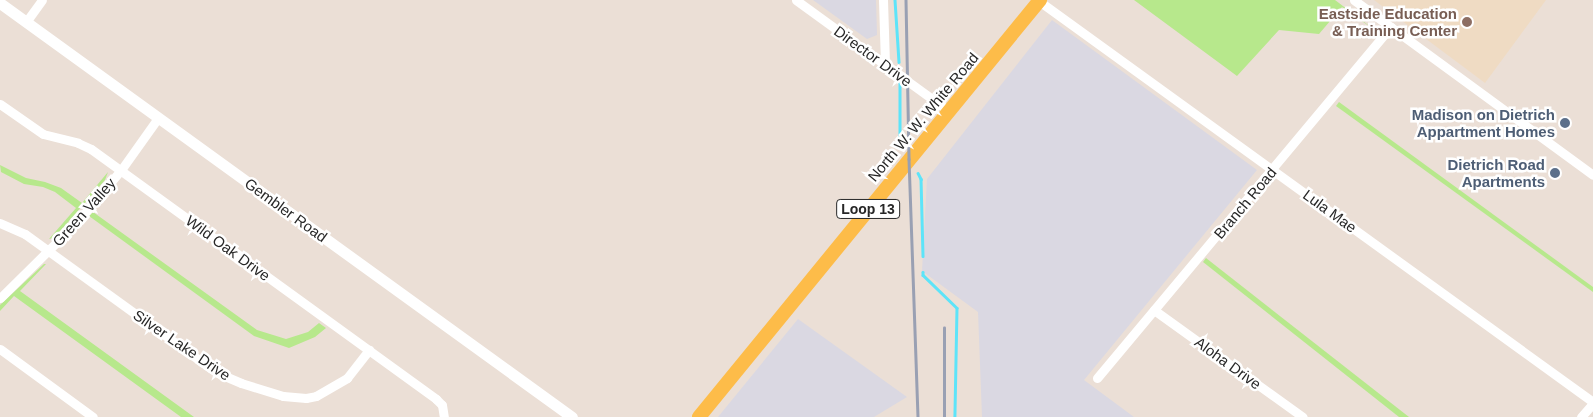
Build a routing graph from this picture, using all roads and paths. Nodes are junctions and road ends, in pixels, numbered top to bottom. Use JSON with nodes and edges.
{"nodes":[{"id":1,"x":42,"y":0,"type":"edge"},
{"id":2,"x":796,"y":0,"type":"edge"},
{"id":3,"x":883,"y":0,"type":"edge"},
{"id":4,"x":1354,"y":0,"type":"edge"},
{"id":5,"x":1039,"y":1,"type":"edge"},
{"id":6,"x":0,"y":3,"type":"edge"},
{"id":7,"x":26,"y":22,"type":"junction"},
{"id":8,"x":1391,"y":27,"type":"junction"},
{"id":9,"x":885,"y":65,"type":"junction"},
{"id":10,"x":0,"y":104,"type":"edge"},
{"id":11,"x":950,"y":111,"type":"junction"},
{"id":12,"x":158,"y":118,"type":"junction"},
{"id":13,"x":120,"y":170,"type":"junction"},
{"id":14,"x":1273,"y":170,"type":"junction"},
{"id":15,"x":1593,"y":175,"type":"edge"},
{"id":16,"x":0,"y":223,"type":"edge"},
{"id":17,"x":48,"y":251,"type":"junction"},
{"id":18,"x":0,"y":298,"type":"edge"},
{"id":19,"x":1154,"y":310,"type":"junction"},
{"id":20,"x":0,"y":349,"type":"edge"},
{"id":21,"x":369,"y":350,"type":"junction"},
{"id":22,"x":1097,"y":378,"type":"dead end"},
{"id":23,"x":1593,"y":402,"type":"edge"},
{"id":24,"x":82,"y":409,"type":"junction"},
{"id":25,"x":444,"y":414,"type":"edge"},
{"id":26,"x":76,"y":417,"type":"edge"},
{"id":27,"x":93,"y":417,"type":"edge"},
{"id":28,"x":572,"y":417,"type":"edge"},
{"id":29,"x":699,"y":417,"type":"edge"},
{"id":30,"x":1303,"y":417,"type":"edge"},
{"id":31,"x":1581,"y":417,"type":"edge"}],
"edges":[{"from":1,"to":7,"type":"street"},
{"from":2,"to":9,"type":"street","name":"Director Drive"},
{"from":3,"to":9,"type":"street"},
{"from":4,"to":8,"type":"street"},
{"from":5,"to":11,"type":"main road","name":"North W. W. White Road","number":"Loop 13"},
{"from":5,"to":14,"type":"street","name":"Lula Mae"},
{"from":6,"to":7,"type":"main road","name":"Gembler Road"},
{"from":7,"to":12,"type":"main road","name":"Gembler Road"},
{"from":8,"to":14,"type":"street","name":"Branch Road"},
{"from":8,"to":15,"type":"street"},
{"from":9,"to":11,"type":"street","name":"Director Drive"},
{"from":10,"to":13,"type":"street","name":"Wild Oak Drive"},
{"from":11,"to":29,"type":"main road","name":"North W. W. White Road","number":"Loop 13"},
{"from":12,"to":13,"type":"street","name":"Green Valley"},
{"from":12,"to":28,"type":"main road","name":"Gembler Road"},
{"from":13,"to":17,"type":"street","name":"Green Valley"},
{"from":13,"to":21,"type":"street","name":"Wild Oak Drive"},
{"from":14,"to":19,"type":"street","name":"Branch Road"},
{"from":14,"to":23,"type":"street","name":"Lula Mae"},
{"from":16,"to":17,"type":"street","name":"Silver Lake Drive"},
{"from":17,"to":18,"type":"street","name":"Green Valley"},
{"from":17,"to":21,"type":"street","name":"Silver Lake Drive"},
{"from":19,"to":22,"type":"street","name":"Branch Road"},
{"from":19,"to":30,"type":"street","name":"Aloha Drive"},
{"from":20,"to":24,"type":"street"},
{"from":21,"to":25,"type":"street","name":"Wild Oak Drive"},
{"from":23,"to":31,"type":"street"},
{"from":24,"to":26,"type":"street"},
{"from":24,"to":27,"type":"street"}]}
